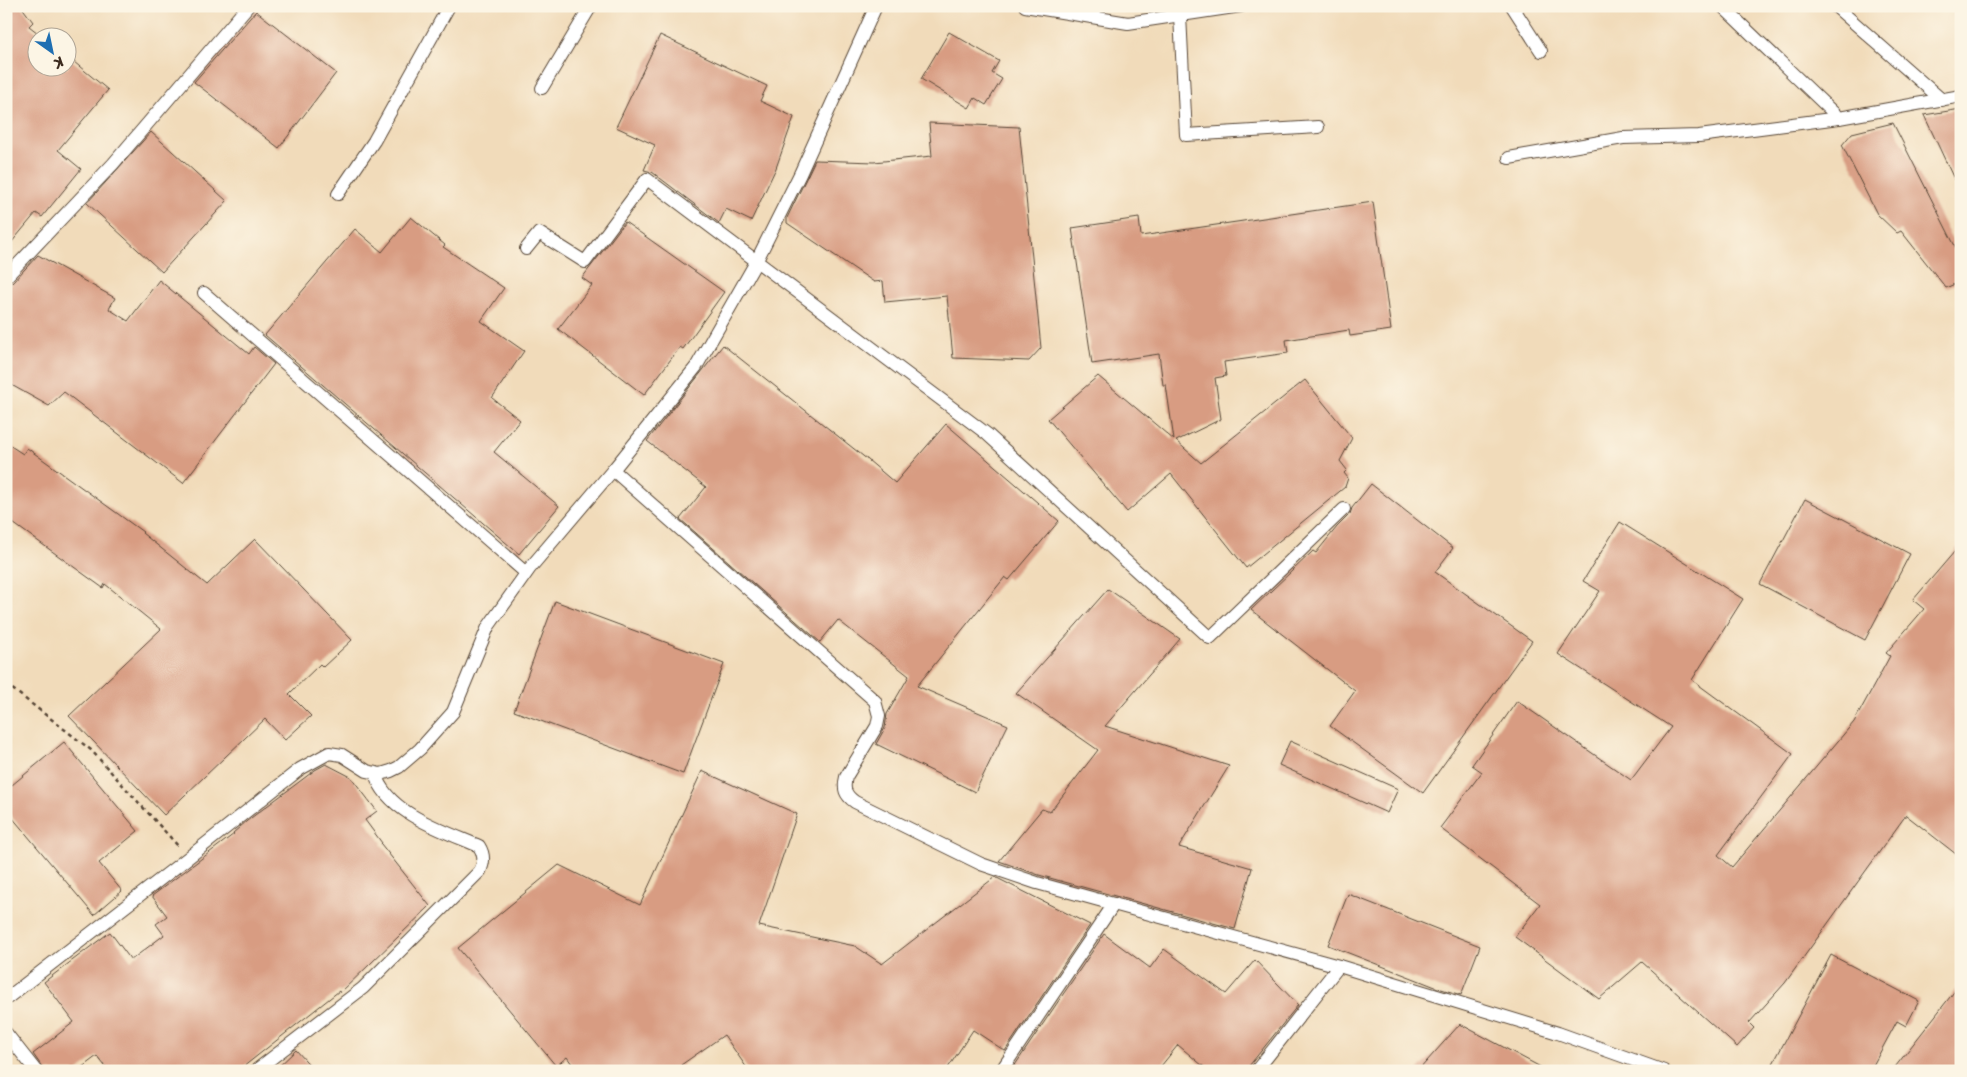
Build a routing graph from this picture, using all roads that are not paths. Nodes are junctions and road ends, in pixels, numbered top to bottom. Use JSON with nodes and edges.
{"nodes":[{"id":1,"x":248,"y":6,"type":"edge"},
{"id":2,"x":449,"y":6,"type":"edge"},
{"id":3,"x":592,"y":6,"type":"edge"},
{"id":4,"x":876,"y":6,"type":"edge"},
{"id":5,"x":1026,"y":6,"type":"edge"},
{"id":6,"x":1241,"y":6,"type":"edge"},
{"id":7,"x":1512,"y":6,"type":"edge"},
{"id":8,"x":1722,"y":6,"type":"edge"},
{"id":9,"x":1835,"y":6,"type":"edge"},
{"id":10,"x":1172,"y":13,"type":"edge"},
{"id":11,"x":1541,"y":51,"type":"dead end"},
{"id":12,"x":542,"y":88,"type":"dead end"},
{"id":13,"x":1961,"y":96,"type":"edge"},
{"id":14,"x":1942,"y":100,"type":"junction"},
{"id":15,"x":1839,"y":118,"type":"junction"},
{"id":16,"x":1318,"y":127,"type":"dead end"},
{"id":17,"x":1509,"y":158,"type":"dead end"},
{"id":18,"x":338,"y":194,"type":"dead end"},
{"id":19,"x":526,"y":249,"type":"dead end"},
{"id":20,"x":756,"y":262,"type":"junction"},
{"id":21,"x":6,"y":277,"type":"edge"},
{"id":22,"x":204,"y":293,"type":"dead end"},
{"id":23,"x":613,"y":470,"type":"junction"},
{"id":24,"x":1344,"y":510,"type":"dead end"},
{"id":25,"x":526,"y":573,"type":"junction"},
{"id":26,"x":375,"y":772,"type":"junction"},
{"id":27,"x":1114,"y":904,"type":"junction"},
{"id":28,"x":1339,"y":966,"type":"junction"},
{"id":29,"x":6,"y":999,"type":"edge"},
{"id":30,"x":6,"y":1033,"type":"edge"},
{"id":31,"x":36,"y":1071,"type":"edge"},
{"id":32,"x":255,"y":1071,"type":"edge"},
{"id":33,"x":1001,"y":1071,"type":"edge"},
{"id":34,"x":1256,"y":1071,"type":"edge"},
{"id":35,"x":1664,"y":1071,"type":"edge"}],
"edges":[{"from":1,"to":21,"type":"street"},
{"from":2,"to":18,"type":"street"},
{"from":3,"to":12,"type":"street"},
{"from":4,"to":20,"type":"street"},
{"from":5,"to":10,"type":"street"},
{"from":6,"to":10,"type":"street"},
{"from":7,"to":11,"type":"street"},
{"from":8,"to":15,"type":"street"},
{"from":9,"to":14,"type":"street"},
{"from":10,"to":16,"type":"street"},
{"from":13,"to":14,"type":"street"},
{"from":14,"to":15,"type":"street"},
{"from":15,"to":17,"type":"street"},
{"from":19,"to":20,"type":"street"},
{"from":20,"to":23,"type":"street"},
{"from":20,"to":24,"type":"street"},
{"from":22,"to":25,"type":"street"},
{"from":23,"to":25,"type":"street"},
{"from":23,"to":27,"type":"street"},
{"from":25,"to":26,"type":"street"},
{"from":26,"to":29,"type":"street"},
{"from":26,"to":32,"type":"street"},
{"from":27,"to":28,"type":"street"},
{"from":27,"to":33,"type":"street"},
{"from":28,"to":34,"type":"street"},
{"from":28,"to":35,"type":"street"},
{"from":30,"to":31,"type":"street"}]}
